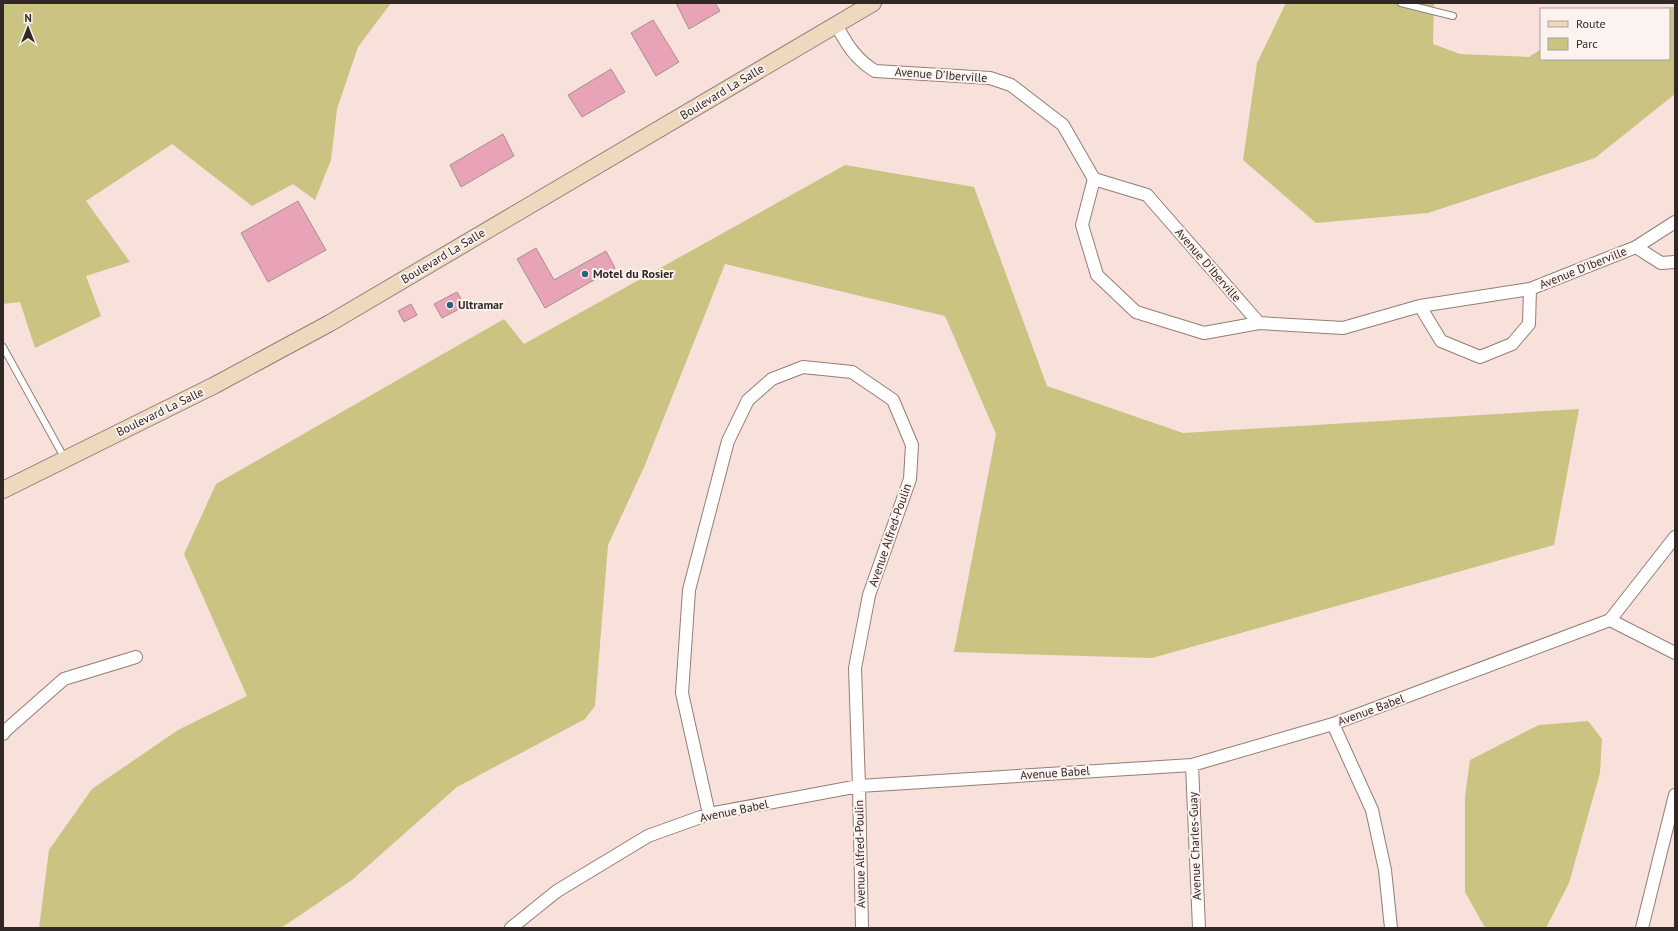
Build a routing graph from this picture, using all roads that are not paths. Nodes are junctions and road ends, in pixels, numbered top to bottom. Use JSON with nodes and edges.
{"nodes":[{"id":1,"x":873,"y":3,"type":"edge"},
{"id":2,"x":1400,"y":3,"type":"edge"},
{"id":3,"x":1453,"y":16,"type":"dead end"},
{"id":4,"x":836,"y":25,"type":"junction"},
{"id":5,"x":1094,"y":179,"type":"junction"},
{"id":6,"x":1675,"y":222,"type":"edge"},
{"id":7,"x":1636,"y":247,"type":"junction"},
{"id":8,"x":1675,"y":262,"type":"edge"},
{"id":9,"x":1530,"y":289,"type":"junction"},
{"id":10,"x":1420,"y":306,"type":"junction"},
{"id":11,"x":1259,"y":324,"type":"junction"},
{"id":12,"x":3,"y":347,"type":"edge"},
{"id":13,"x":65,"y":459,"type":"junction"},
{"id":14,"x":3,"y":490,"type":"edge"},
{"id":15,"x":1675,"y":537,"type":"edge"},
{"id":16,"x":1610,"y":620,"type":"junction"},
{"id":17,"x":1675,"y":653,"type":"edge"},
{"id":18,"x":136,"y":657,"type":"dead end"},
{"id":19,"x":1333,"y":724,"type":"junction"},
{"id":20,"x":3,"y":734,"type":"edge"},
{"id":21,"x":1192,"y":765,"type":"junction"},
{"id":22,"x":859,"y":786,"type":"junction"},
{"id":23,"x":1675,"y":795,"type":"edge"},
{"id":24,"x":709,"y":814,"type":"junction"},
{"id":25,"x":511,"y":928,"type":"edge"},
{"id":26,"x":862,"y":928,"type":"edge"},
{"id":27,"x":1199,"y":928,"type":"edge"},
{"id":28,"x":1391,"y":928,"type":"edge"},
{"id":29,"x":1642,"y":928,"type":"edge"}],
"edges":[{"from":1,"to":4,"type":"street","name":"Boulevard La Salle"},
{"from":2,"to":3,"type":"lane"},
{"from":4,"to":5,"type":"street","name":"Avenue D'Iberville"},
{"from":4,"to":13,"type":"street","name":"Boulevard La Salle"},
{"from":5,"to":11,"type":"street","name":"Avenue D'Iberville"},
{"from":5,"to":11,"type":"street","name":"Avenue D'Iberville"},
{"from":6,"to":7,"type":"street","name":"Avenue D'Iberville"},
{"from":7,"to":8,"type":"street","name":"Avenue D'Iberville"},
{"from":7,"to":9,"type":"street","name":"Avenue D'Iberville"},
{"from":9,"to":10,"type":"street","name":"Avenue D'Iberville"},
{"from":9,"to":10,"type":"street","name":"Avenue D'Iberville"},
{"from":10,"to":11,"type":"street","name":"Avenue D'Iberville"},
{"from":12,"to":13,"type":"lane"},
{"from":13,"to":14,"type":"street","name":"Boulevard La Salle"},
{"from":15,"to":16,"type":"street"},
{"from":16,"to":17,"type":"street"},
{"from":16,"to":19,"type":"street","name":"Avenue Babel"},
{"from":18,"to":20,"type":"street"},
{"from":19,"to":21,"type":"street","name":"Avenue Babel"},
{"from":19,"to":28,"type":"street"},
{"from":21,"to":22,"type":"street","name":"Avenue Babel"},
{"from":21,"to":27,"type":"street","name":"Avenue Charles-Guay"},
{"from":22,"to":24,"type":"street","name":"Avenue Babel"},
{"from":22,"to":24,"type":"street","name":"Avenue Alfred-Poulin"},
{"from":22,"to":26,"type":"street","name":"Avenue Alfred-Poulin"},
{"from":23,"to":29,"type":"street"},
{"from":24,"to":25,"type":"street","name":"Avenue Babel"}]}
